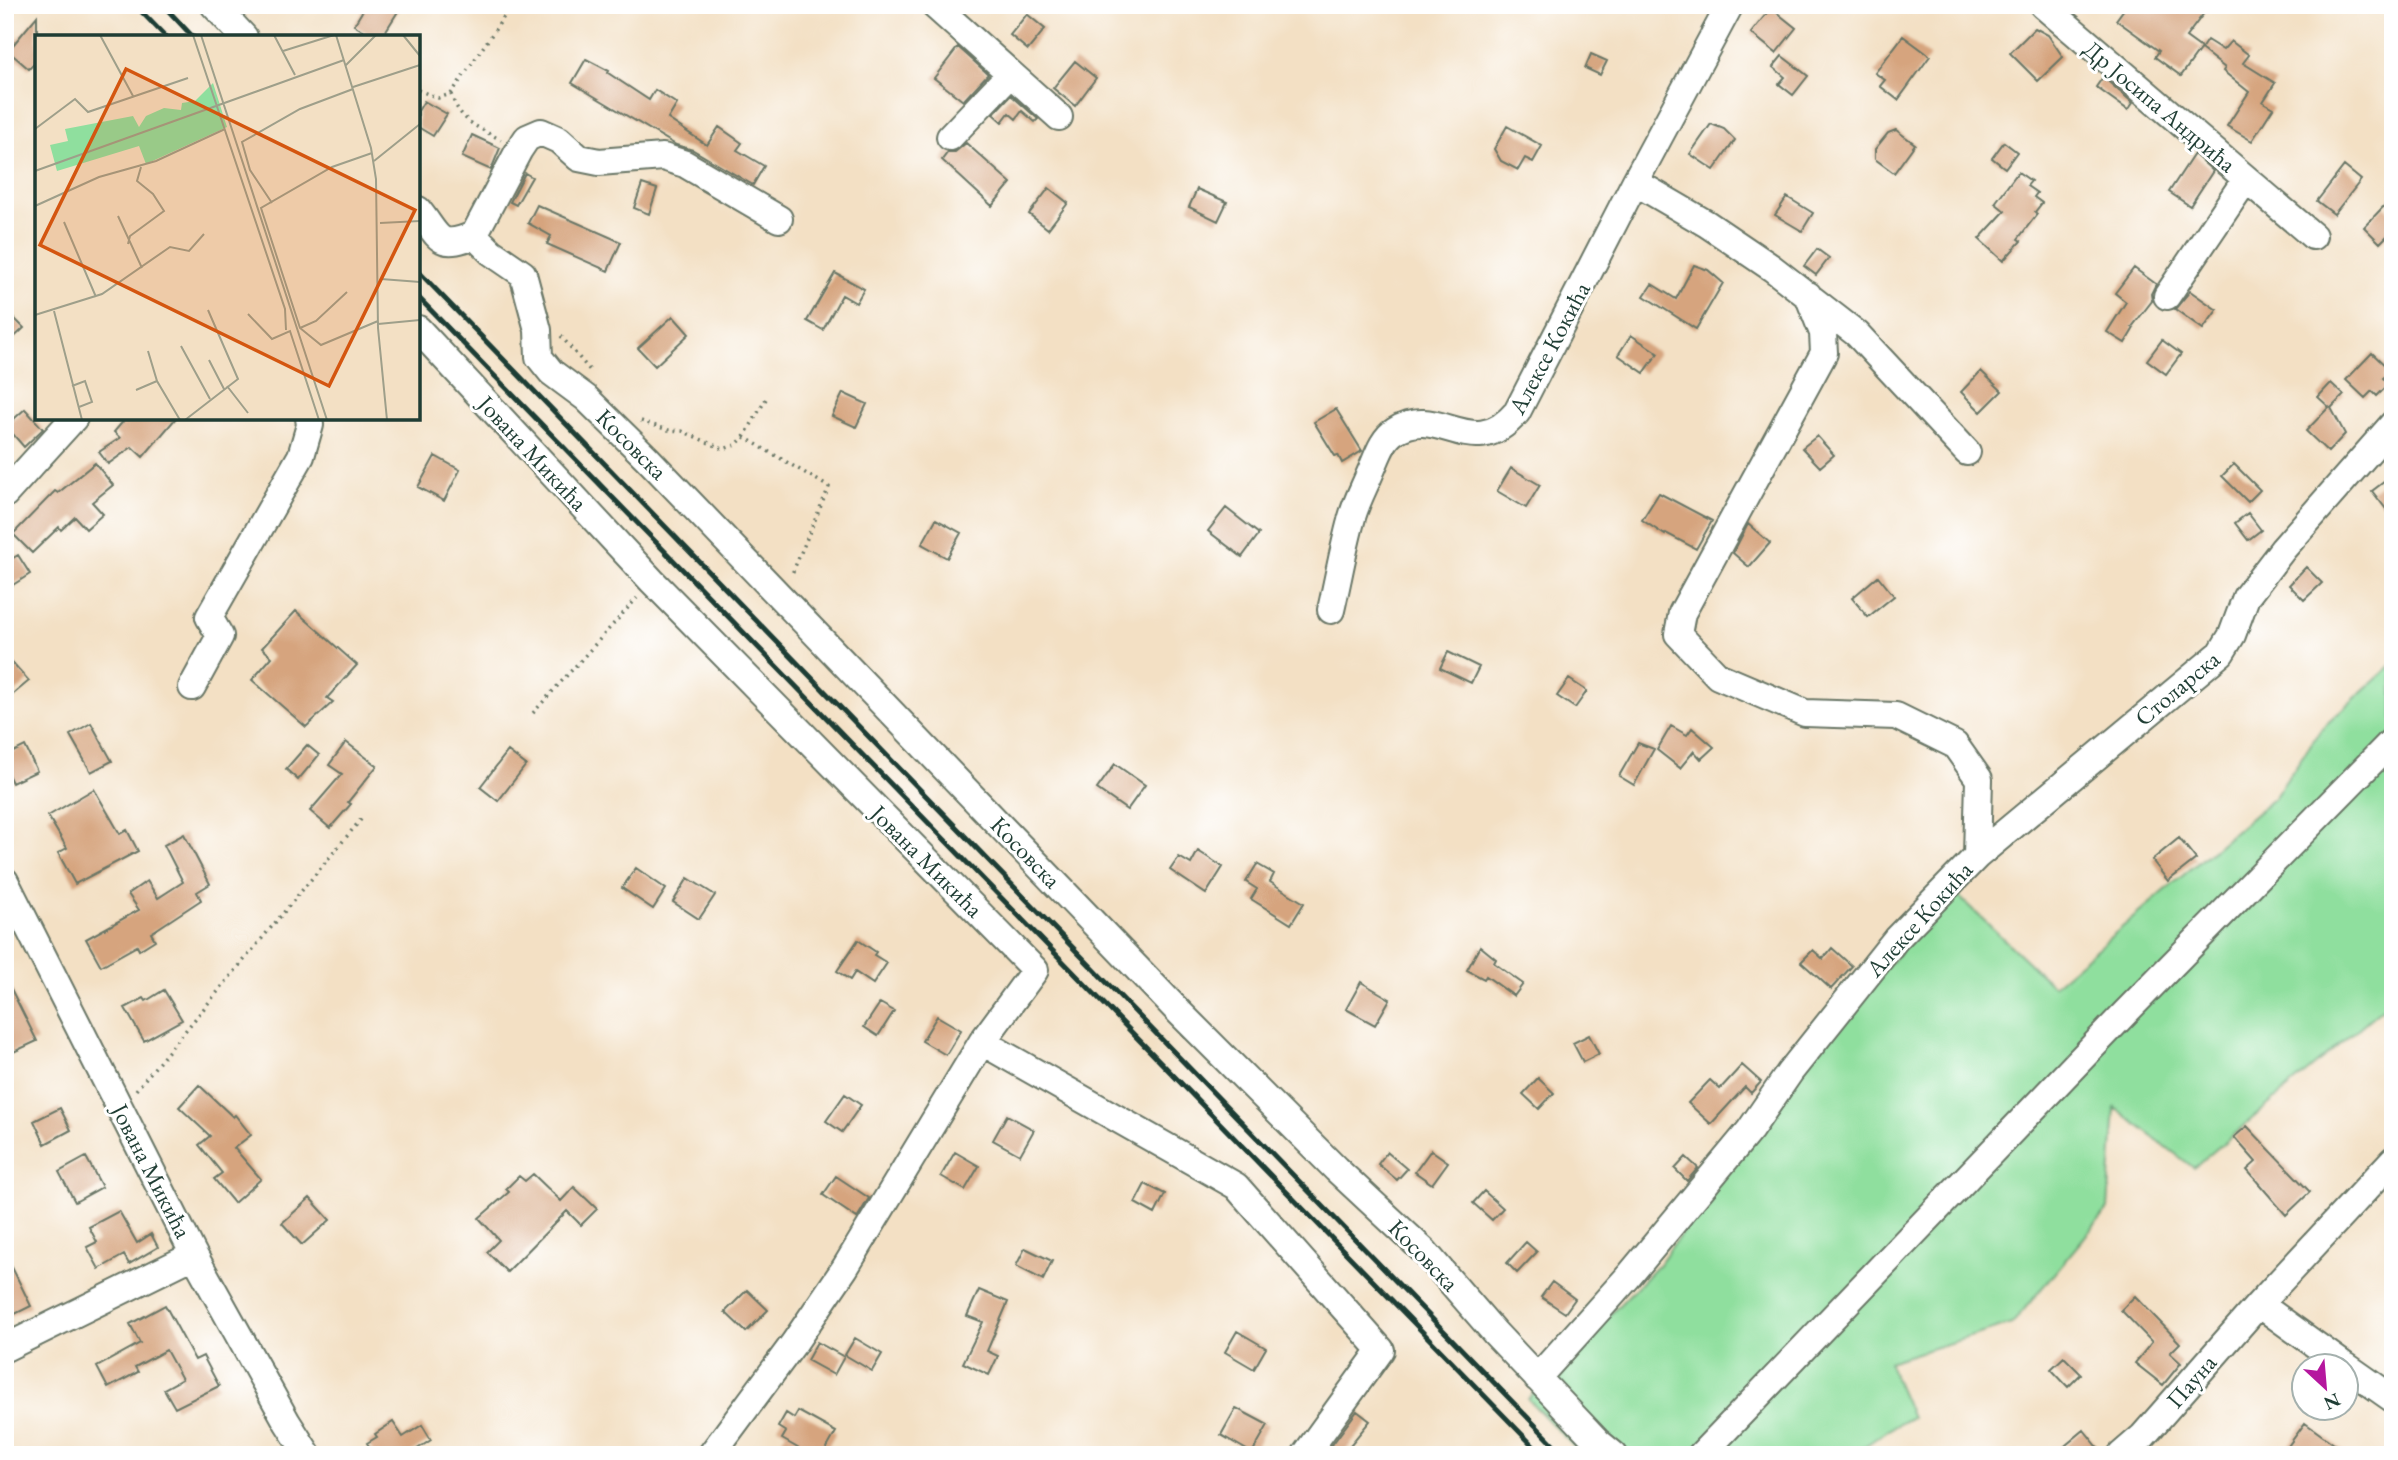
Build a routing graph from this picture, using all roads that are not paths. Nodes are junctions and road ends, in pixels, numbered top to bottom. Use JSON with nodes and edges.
{"nodes":[{"id":1,"x":214,"y":5,"type":"edge"},
{"id":2,"x":934,"y":5,"type":"edge"},
{"id":3,"x":1730,"y":5,"type":"edge"},
{"id":4,"x":2043,"y":5,"type":"edge"},
{"id":5,"x":242,"y":35,"type":"edge"},
{"id":6,"x":1010,"y":74,"type":"junction"},
{"id":7,"x":1059,"y":117,"type":"dead end"},
{"id":8,"x":950,"y":137,"type":"dead end"},
{"id":9,"x":2246,"y":179,"type":"junction"},
{"id":10,"x":1635,"y":182,"type":"junction"},
{"id":11,"x":420,"y":213,"type":"edge"},
{"id":12,"x":779,"y":219,"type":"dead end"},
{"id":13,"x":474,"y":236,"type":"junction"},
{"id":14,"x":2313,"y":236,"type":"dead end"},
{"id":15,"x":1808,"y":295,"type":"junction"},
{"id":16,"x":2167,"y":296,"type":"dead end"},
{"id":17,"x":420,"y":331,"type":"edge"},
{"id":18,"x":72,"y":420,"type":"edge"},
{"id":19,"x":309,"y":420,"type":"edge"},
{"id":20,"x":2393,"y":424,"type":"edge"},
{"id":21,"x":1967,"y":452,"type":"dead end"},
{"id":22,"x":5,"y":494,"type":"edge"},
{"id":23,"x":1331,"y":610,"type":"dead end"},
{"id":24,"x":192,"y":687,"type":"dead end"},
{"id":25,"x":2393,"y":740,"type":"edge"},
{"id":26,"x":1977,"y":856,"type":"junction"},
{"id":27,"x":5,"y":883,"type":"edge"},
{"id":28,"x":982,"y":1042,"type":"junction"},
{"id":29,"x":2393,"y":1160,"type":"edge"},
{"id":30,"x":194,"y":1255,"type":"junction"},
{"id":31,"x":2259,"y":1304,"type":"junction"},
{"id":32,"x":5,"y":1348,"type":"edge"},
{"id":33,"x":2326,"y":1352,"type":"edge"},
{"id":34,"x":2360,"y":1376,"type":"edge"},
{"id":35,"x":1537,"y":1378,"type":"junction"},
{"id":36,"x":2393,"y":1399,"type":"edge"},
{"id":37,"x":308,"y":1455,"type":"edge"},
{"id":38,"x":711,"y":1455,"type":"edge"},
{"id":39,"x":1305,"y":1455,"type":"edge"},
{"id":40,"x":1614,"y":1455,"type":"edge"},
{"id":41,"x":1702,"y":1455,"type":"edge"},
{"id":42,"x":2121,"y":1455,"type":"edge"}],
"edges":[{"from":1,"to":5,"type":"street"},
{"from":2,"to":6,"type":"street"},
{"from":3,"to":10,"type":"street","name":"Алексе Кокића"},
{"from":4,"to":9,"type":"street","name":"Др Јосипа Андрића"},
{"from":6,"to":7,"type":"street"},
{"from":6,"to":8,"type":"street"},
{"from":9,"to":14,"type":"street","name":"Др Јосипа Андрића"},
{"from":9,"to":16,"type":"street","name":"Др Јосипа Андрића"},
{"from":10,"to":15,"type":"street"},
{"from":10,"to":23,"type":"street","name":"Алексе Кокића"},
{"from":11,"to":13,"type":"street"},
{"from":12,"to":13,"type":"street"},
{"from":13,"to":35,"type":"street","name":"Косовска"},
{"from":15,"to":21,"type":"street"},
{"from":15,"to":26,"type":"street","name":"Алексе Кокића"},
{"from":17,"to":28,"type":"street","name":"Јована Микића"},
{"from":18,"to":22,"type":"street"},
{"from":19,"to":24,"type":"street"},
{"from":20,"to":26,"type":"street","name":"Столарска"},
{"from":25,"to":41,"type":"street"},
{"from":26,"to":35,"type":"street","name":"Алексе Кокића"},
{"from":27,"to":30,"type":"street","name":"Јована Микића"},
{"from":28,"to":38,"type":"street","name":"Јована Микића"},
{"from":28,"to":39,"type":"street"},
{"from":29,"to":31,"type":"street","name":"Пауна"},
{"from":30,"to":32,"type":"street"},
{"from":30,"to":37,"type":"street","name":"Јована Микића"},
{"from":31,"to":33,"type":"street"},
{"from":31,"to":42,"type":"street","name":"Пауна"},
{"from":34,"to":36,"type":"street"},
{"from":35,"to":40,"type":"street","name":"Косовска"}]}
